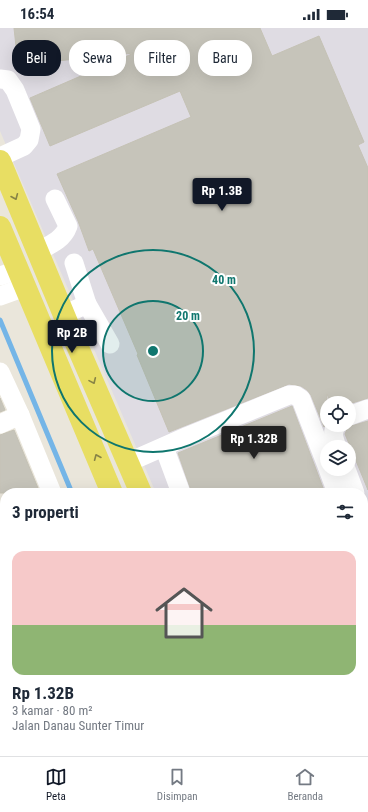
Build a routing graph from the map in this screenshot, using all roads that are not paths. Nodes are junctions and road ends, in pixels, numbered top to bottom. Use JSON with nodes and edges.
{"nodes":[{"id":1,"x":0,"y":79,"type":"edge"},
{"id":2,"x":0,"y":158,"type":"edge"},
{"id":3,"x":0,"y":161,"type":"edge"},
{"id":4,"x":55,"y":199,"type":"dead end"},
{"id":5,"x":0,"y":227,"type":"edge"},
{"id":6,"x":38,"y":251,"type":"junction"},
{"id":7,"x":74,"y":263,"type":"dead end"},
{"id":8,"x":9,"y":283,"type":"edge"},
{"id":9,"x":87,"y":304,"type":"junction"},
{"id":10,"x":64,"y":315,"type":"junction"},
{"id":11,"x":110,"y":344,"type":"dead end"},
{"id":12,"x":0,"y":372,"type":"edge"},
{"id":13,"x":368,"y":409,"type":"edge"},
{"id":14,"x":356,"y":413,"type":"edge"},
{"id":15,"x":20,"y":415,"type":"junction"},
{"id":16,"x":0,"y":424,"type":"edge"},
{"id":17,"x":164,"y":447,"type":"junction"},
{"id":18,"x":320,"y":448,"type":"edge"},
{"id":19,"x":128,"y":462,"type":"junction"},
{"id":20,"x":331,"y":476,"type":"edge"},
{"id":21,"x":349,"y":476,"type":"edge"},
{"id":22,"x":50,"y":488,"type":"edge"},
{"id":23,"x":110,"y":488,"type":"edge"},
{"id":24,"x":139,"y":488,"type":"edge"},
{"id":25,"x":179,"y":488,"type":"edge"},
{"id":26,"x":335,"y":488,"type":"edge"},
{"id":27,"x":353,"y":488,"type":"edge"}],
"edges":[{"from":1,"to":2,"type":"lane"},
{"from":3,"to":6,"type":"main road","one_way":true},
{"from":4,"to":6,"type":"lane"},
{"from":5,"to":8,"type":"main road"},
{"from":6,"to":10,"type":"main road"},
{"from":7,"to":9,"type":"lane"},
{"from":23,"to":8,"type":"main road","one_way":true},
{"from":9,"to":10,"type":"lane"},
{"from":9,"to":11,"type":"lane"},
{"from":10,"to":19,"type":"main road","one_way":true},
{"from":12,"to":15,"type":"lane"},
{"from":13,"to":14,"type":"lane"},
{"from":15,"to":16,"type":"lane"},
{"from":15,"to":22,"type":"lane"},
{"from":17,"to":18,"type":"lane"},
{"from":17,"to":19,"type":"lane"},
{"from":17,"to":25,"type":"lane"},
{"from":19,"to":24,"type":"main road"},
{"from":20,"to":26,"type":"lane"},
{"from":21,"to":27,"type":"lane"}]}
